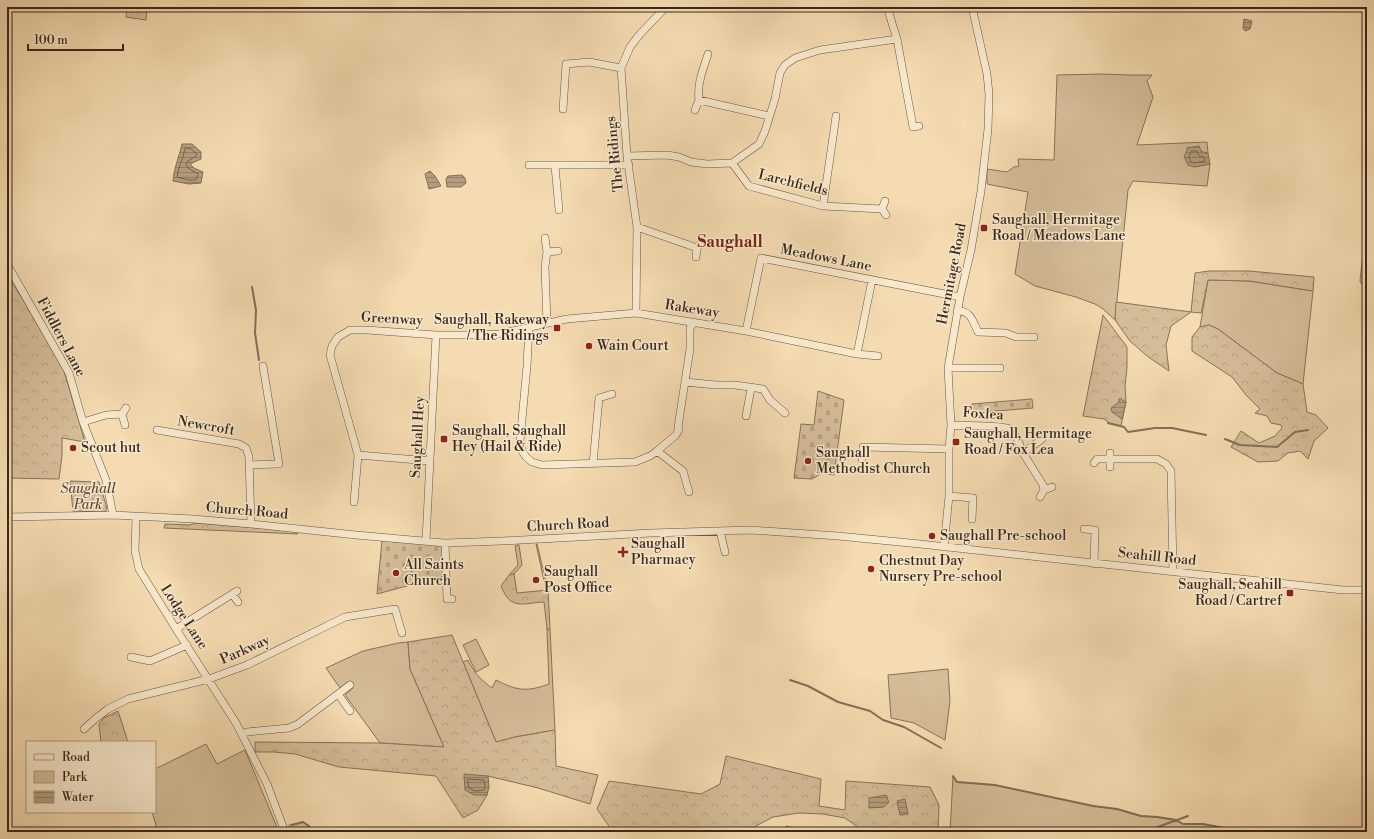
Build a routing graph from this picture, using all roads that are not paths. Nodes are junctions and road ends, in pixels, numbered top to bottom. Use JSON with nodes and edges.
{"nodes":[{"id":1,"x":666,"y":7,"type":"edge"},
{"id":2,"x":887,"y":7,"type":"edge"},
{"id":3,"x":972,"y":7,"type":"edge"},
{"id":4,"x":897,"y":39,"type":"junction"},
{"id":5,"x":708,"y":54,"type":"dead end"},
{"id":6,"x":621,"y":68,"type":"junction"},
{"id":7,"x":699,"y":100,"type":"junction"},
{"id":8,"x":561,"y":105,"type":"dead end"},
{"id":9,"x":695,"y":110,"type":"dead end"},
{"id":10,"x":769,"y":116,"type":"junction"},
{"id":11,"x":836,"y":116,"type":"dead end"},
{"id":12,"x":914,"y":127,"type":"dead end"},
{"id":13,"x":627,"y":156,"type":"junction"},
{"id":14,"x":732,"y":163,"type":"junction"},
{"id":15,"x":529,"y":165,"type":"dead end"},
{"id":16,"x":629,"y":165,"type":"junction"},
{"id":17,"x":555,"y":166,"type":"junction"},
{"id":18,"x":885,"y":201,"type":"dead end"},
{"id":19,"x":823,"y":206,"type":"junction"},
{"id":20,"x":559,"y":210,"type":"dead end"},
{"id":21,"x":637,"y":227,"type":"junction"},
{"id":22,"x":545,"y":238,"type":"dead end"},
{"id":23,"x":558,"y":251,"type":"dead end"},
{"id":24,"x":548,"y":252,"type":"junction"},
{"id":25,"x":696,"y":257,"type":"dead end"},
{"id":26,"x":7,"y":264,"type":"edge"},
{"id":27,"x":872,"y":280,"type":"junction"},
{"id":28,"x":960,"y":297,"type":"junction"},
{"id":29,"x":957,"y":311,"type":"junction"},
{"id":30,"x":636,"y":313,"type":"junction"},
{"id":31,"x":694,"y":322,"type":"junction"},
{"id":32,"x":547,"y":323,"type":"junction"},
{"id":33,"x":526,"y":328,"type":"junction"},
{"id":34,"x":746,"y":331,"type":"junction"},
{"id":35,"x":436,"y":335,"type":"junction"},
{"id":36,"x":1034,"y":337,"type":"dead end"},
{"id":37,"x":857,"y":354,"type":"junction"},
{"id":38,"x":878,"y":356,"type":"dead end"},
{"id":39,"x":263,"y":366,"type":"dead end"},
{"id":40,"x":948,"y":368,"type":"junction"},
{"id":41,"x":1000,"y":368,"type":"dead end"},
{"id":42,"x":686,"y":382,"type":"junction"},
{"id":43,"x":754,"y":388,"type":"junction"},
{"id":44,"x":612,"y":394,"type":"dead end"},
{"id":45,"x":785,"y":413,"type":"dead end"},
{"id":46,"x":746,"y":416,"type":"dead end"},
{"id":47,"x":83,"y":422,"type":"junction"},
{"id":48,"x":125,"y":425,"type":"dead end"},
{"id":49,"x":951,"y":425,"type":"junction"},
{"id":50,"x":157,"y":430,"type":"dead end"},
{"id":51,"x":1042,"y":439,"type":"dead end"},
{"id":52,"x":949,"y":449,"type":"junction"},
{"id":53,"x":657,"y":451,"type":"junction"},
{"id":54,"x":1023,"y":453,"type":"junction"},
{"id":55,"x":358,"y":455,"type":"junction"},
{"id":56,"x":1110,"y":456,"type":"junction"},
{"id":57,"x":1096,"y":458,"type":"dead end"},
{"id":58,"x":862,"y":459,"type":"dead end"},
{"id":59,"x":430,"y":461,"type":"junction"},
{"id":60,"x":593,"y":464,"type":"junction"},
{"id":61,"x":249,"y":465,"type":"junction"},
{"id":62,"x":1110,"y":467,"type":"dead end"},
{"id":63,"x":1052,"y":487,"type":"dead end"},
{"id":64,"x":1044,"y":490,"type":"junction"},
{"id":65,"x":689,"y":492,"type":"dead end"},
{"id":66,"x":949,"y":496,"type":"junction"},
{"id":67,"x":1040,"y":497,"type":"dead end"},
{"id":68,"x":354,"y":502,"type":"dead end"},
{"id":69,"x":113,"y":515,"type":"junction"},
{"id":70,"x":7,"y":517,"type":"edge"},
{"id":71,"x":136,"y":517,"type":"junction"},
{"id":72,"x":972,"y":519,"type":"dead end"},
{"id":73,"x":251,"y":524,"type":"junction"},
{"id":74,"x":1084,"y":529,"type":"dead end"},
{"id":75,"x":720,"y":531,"type":"junction"},
{"id":76,"x":426,"y":541,"type":"junction"},
{"id":77,"x":445,"y":543,"type":"junction"},
{"id":78,"x":944,"y":547,"type":"junction"},
{"id":79,"x":725,"y":552,"type":"dead end"},
{"id":80,"x":1094,"y":564,"type":"junction"},
{"id":81,"x":1173,"y":571,"type":"junction"},
{"id":82,"x":1367,"y":590,"type":"edge"},
{"id":83,"x":447,"y":599,"type":"dead end"},
{"id":84,"x":238,"y":602,"type":"dead end"},
{"id":85,"x":176,"y":629,"type":"junction"},
{"id":86,"x":402,"y":633,"type":"dead end"},
{"id":87,"x":187,"y":645,"type":"junction"},
{"id":88,"x":131,"y":656,"type":"dead end"},
{"id":89,"x":209,"y":679,"type":"junction"},
{"id":90,"x":350,"y":685,"type":"dead end"},
{"id":91,"x":338,"y":694,"type":"junction"},
{"id":92,"x":350,"y":711,"type":"dead end"},
{"id":93,"x":84,"y":729,"type":"dead end"},
{"id":94,"x":242,"y":734,"type":"junction"},
{"id":95,"x":285,"y":832,"type":"edge"}],
"edges":[{"from":1,"to":6,"type":"street","name":"The Ridings"},
{"from":2,"to":4,"type":"street"},
{"from":3,"to":28,"type":"street","name":"Hermitage Road"},
{"from":4,"to":10,"type":"street"},
{"from":4,"to":12,"type":"street"},
{"from":5,"to":7,"type":"street"},
{"from":6,"to":8,"type":"street"},
{"from":6,"to":13,"type":"street","name":"The Ridings"},
{"from":7,"to":9,"type":"street"},
{"from":7,"to":10,"type":"street"},
{"from":10,"to":14,"type":"street"},
{"from":11,"to":19,"type":"street"},
{"from":13,"to":14,"type":"street"},
{"from":13,"to":16,"type":"street","name":"The Ridings"},
{"from":14,"to":19,"type":"street","name":"Larchfields"},
{"from":15,"to":17,"type":"street"},
{"from":16,"to":17,"type":"street"},
{"from":16,"to":21,"type":"street","name":"The Ridings"},
{"from":17,"to":20,"type":"street"},
{"from":18,"to":19,"type":"street","name":"Larchfields"},
{"from":21,"to":25,"type":"street"},
{"from":21,"to":30,"type":"street","name":"The Ridings"},
{"from":22,"to":24,"type":"street"},
{"from":23,"to":24,"type":"street"},
{"from":24,"to":32,"type":"street"},
{"from":26,"to":47,"type":"street","name":"Fiddlers Lane"},
{"from":27,"to":28,"type":"street","name":"Meadows Lane"},
{"from":27,"to":34,"type":"street","name":"Meadows Lane"},
{"from":27,"to":37,"type":"street"},
{"from":28,"to":29,"type":"street","name":"Hermitage Road"},
{"from":29,"to":36,"type":"street"},
{"from":29,"to":40,"type":"street","name":"Hermitage Road"},
{"from":30,"to":31,"type":"street","name":"Rakeway"},
{"from":30,"to":32,"type":"street","name":"Rakeway"},
{"from":31,"to":34,"type":"street","name":"Rakeway"},
{"from":31,"to":42,"type":"street"},
{"from":32,"to":33,"type":"street","name":"Rakeway"},
{"from":33,"to":35,"type":"street","name":"Greenway"},
{"from":33,"to":60,"type":"street"},
{"from":34,"to":37,"type":"street","name":"Rakeway"},
{"from":35,"to":55,"type":"street","name":"Greenway"},
{"from":35,"to":59,"type":"street","name":"Saughall Hey"},
{"from":37,"to":38,"type":"street","name":"Rakeway"},
{"from":39,"to":61,"type":"street"},
{"from":40,"to":41,"type":"street"},
{"from":40,"to":49,"type":"street","name":"Hermitage Road"},
{"from":42,"to":43,"type":"street"},
{"from":42,"to":53,"type":"street"},
{"from":43,"to":45,"type":"street"},
{"from":43,"to":46,"type":"street"},
{"from":44,"to":60,"type":"street"},
{"from":47,"to":48,"type":"street"},
{"from":47,"to":69,"type":"street","name":"Fiddlers Lane"},
{"from":49,"to":52,"type":"street","name":"Hermitage Road"},
{"from":49,"to":54,"type":"street","name":"Foxlea"},
{"from":50,"to":61,"type":"street","name":"Newcroft"},
{"from":51,"to":54,"type":"street"},
{"from":52,"to":58,"type":"street"},
{"from":52,"to":66,"type":"street","name":"Hermitage Road"},
{"from":53,"to":60,"type":"street"},
{"from":53,"to":65,"type":"street"},
{"from":54,"to":64,"type":"street","name":"Foxlea"},
{"from":55,"to":59,"type":"street"},
{"from":55,"to":68,"type":"street","name":"Greenway"},
{"from":56,"to":57,"type":"street"},
{"from":56,"to":62,"type":"street"},
{"from":56,"to":81,"type":"street"},
{"from":59,"to":76,"type":"street","name":"Saughall Hey"},
{"from":61,"to":73,"type":"street","name":"Newcroft"},
{"from":63,"to":64,"type":"street"},
{"from":64,"to":67,"type":"street"},
{"from":66,"to":72,"type":"street"},
{"from":66,"to":78,"type":"street","name":"Hermitage Road"},
{"from":69,"to":70,"type":"street","name":"Church Road"},
{"from":69,"to":71,"type":"street","name":"Church Road"},
{"from":71,"to":73,"type":"street","name":"Church Road"},
{"from":71,"to":85,"type":"street","name":"Lodge Lane"},
{"from":73,"to":76,"type":"street","name":"Church Road"},
{"from":74,"to":80,"type":"street"},
{"from":75,"to":77,"type":"street","name":"Church Road"},
{"from":75,"to":78,"type":"street","name":"Church Road"},
{"from":75,"to":79,"type":"street"},
{"from":76,"to":77,"type":"street","name":"Church Road"},
{"from":77,"to":83,"type":"street"},
{"from":78,"to":80,"type":"street","name":"Seahill Road"},
{"from":80,"to":81,"type":"street","name":"Seahill Road"},
{"from":81,"to":82,"type":"street","name":"Seahill Road"},
{"from":84,"to":85,"type":"street"},
{"from":85,"to":87,"type":"street","name":"Lodge Lane"},
{"from":86,"to":89,"type":"street","name":"Parkway"},
{"from":87,"to":88,"type":"street"},
{"from":87,"to":89,"type":"street","name":"Lodge Lane"},
{"from":89,"to":93,"type":"street","name":"Parkway"},
{"from":89,"to":94,"type":"street","name":"Lodge Lane"},
{"from":90,"to":91,"type":"street"},
{"from":91,"to":92,"type":"street"},
{"from":91,"to":94,"type":"street"},
{"from":94,"to":95,"type":"street","name":"Lodge Lane"}]}
